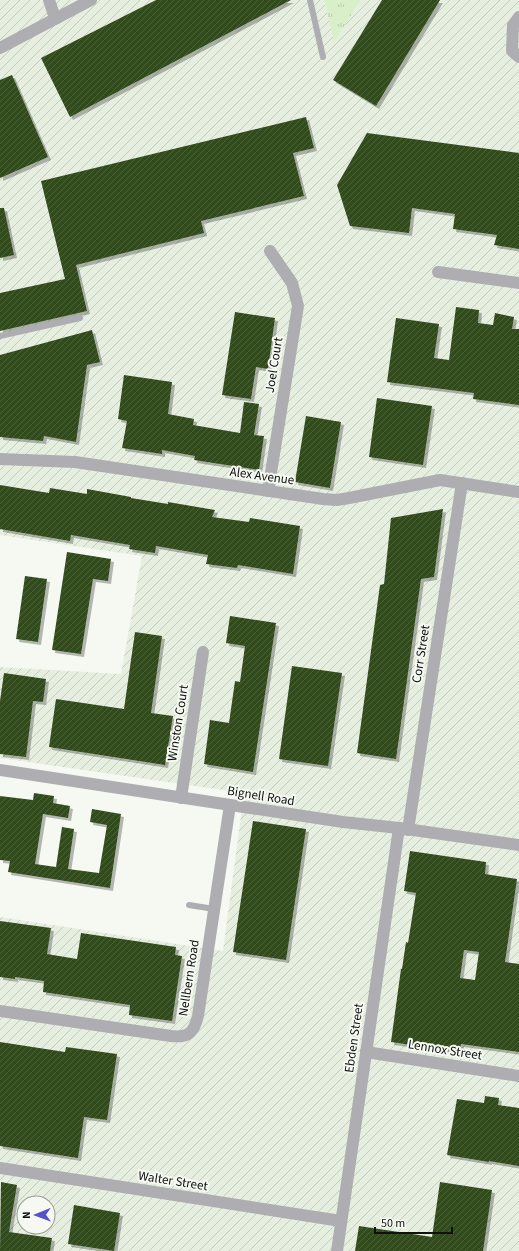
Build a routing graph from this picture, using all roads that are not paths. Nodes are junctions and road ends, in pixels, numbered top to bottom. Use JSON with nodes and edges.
{"nodes":[{"id":1,"x":49,"y":0,"type":"edge"},
{"id":2,"x":90,"y":0,"type":"edge"},
{"id":3,"x":310,"y":0,"type":"edge"},
{"id":4,"x":519,"y":17,"type":"edge"},
{"id":5,"x":57,"y":18,"type":"junction"},
{"id":6,"x":0,"y":48,"type":"edge"},
{"id":7,"x":323,"y":57,"type":"dead end"},
{"id":8,"x":519,"y":57,"type":"edge"},
{"id":9,"x":270,"y":251,"type":"dead end"},
{"id":10,"x":438,"y":272,"type":"dead end"},
{"id":11,"x":519,"y":283,"type":"edge"},
{"id":12,"x":80,"y":318,"type":"dead end"},
{"id":13,"x":0,"y":336,"type":"edge"},
{"id":14,"x":0,"y":459,"type":"edge"},
{"id":15,"x":462,"y":483,"type":"junction"},
{"id":16,"x":268,"y":491,"type":"junction"},
{"id":17,"x":519,"y":492,"type":"edge"},
{"id":18,"x":203,"y":652,"type":"dead end"},
{"id":19,"x":0,"y":770,"type":"edge"},
{"id":20,"x":181,"y":798,"type":"junction"},
{"id":21,"x":230,"y":805,"type":"junction"},
{"id":22,"x":403,"y":829,"type":"junction"},
{"id":23,"x":519,"y":846,"type":"edge"},
{"id":24,"x":188,"y":905,"type":"dead end"},
{"id":25,"x":214,"y":909,"type":"junction"},
{"id":26,"x":0,"y":1011,"type":"edge"},
{"id":27,"x":366,"y":1052,"type":"junction"},
{"id":28,"x":519,"y":1076,"type":"edge"},
{"id":29,"x":0,"y":1168,"type":"edge"},
{"id":30,"x":341,"y":1221,"type":"junction"},
{"id":31,"x":337,"y":1251,"type":"edge"}],
"edges":[{"from":1,"to":5,"type":"street"},
{"from":2,"to":5,"type":"street"},
{"from":3,"to":7,"type":"lane"},
{"from":4,"to":8,"type":"street"},
{"from":5,"to":6,"type":"street"},
{"from":9,"to":16,"type":"street","name":"Joel Court"},
{"from":10,"to":11,"type":"street"},
{"from":12,"to":13,"type":"lane"},
{"from":14,"to":16,"type":"street","name":"Alex Avenue"},
{"from":15,"to":16,"type":"street","name":"Alex Avenue"},
{"from":15,"to":17,"type":"street","name":"Alex Avenue"},
{"from":15,"to":22,"type":"street","name":"Corr Street"},
{"from":18,"to":20,"type":"street","name":"Winston Court"},
{"from":19,"to":20,"type":"street","name":"Bignell Road"},
{"from":20,"to":21,"type":"street","name":"Bignell Road"},
{"from":21,"to":22,"type":"street","name":"Bignell Road"},
{"from":21,"to":25,"type":"street","name":"Nellbern Road"},
{"from":22,"to":23,"type":"street","name":"Bignell Road"},
{"from":22,"to":27,"type":"street","name":"Ebden Street"},
{"from":24,"to":25,"type":"lane"},
{"from":25,"to":26,"type":"street","name":"Nellbern Road"},
{"from":27,"to":28,"type":"street","name":"Lennox Street"},
{"from":27,"to":30,"type":"street","name":"Ebden Street"},
{"from":29,"to":30,"type":"street","name":"Walter Street"},
{"from":30,"to":31,"type":"street","name":"Ebden Street"}]}
